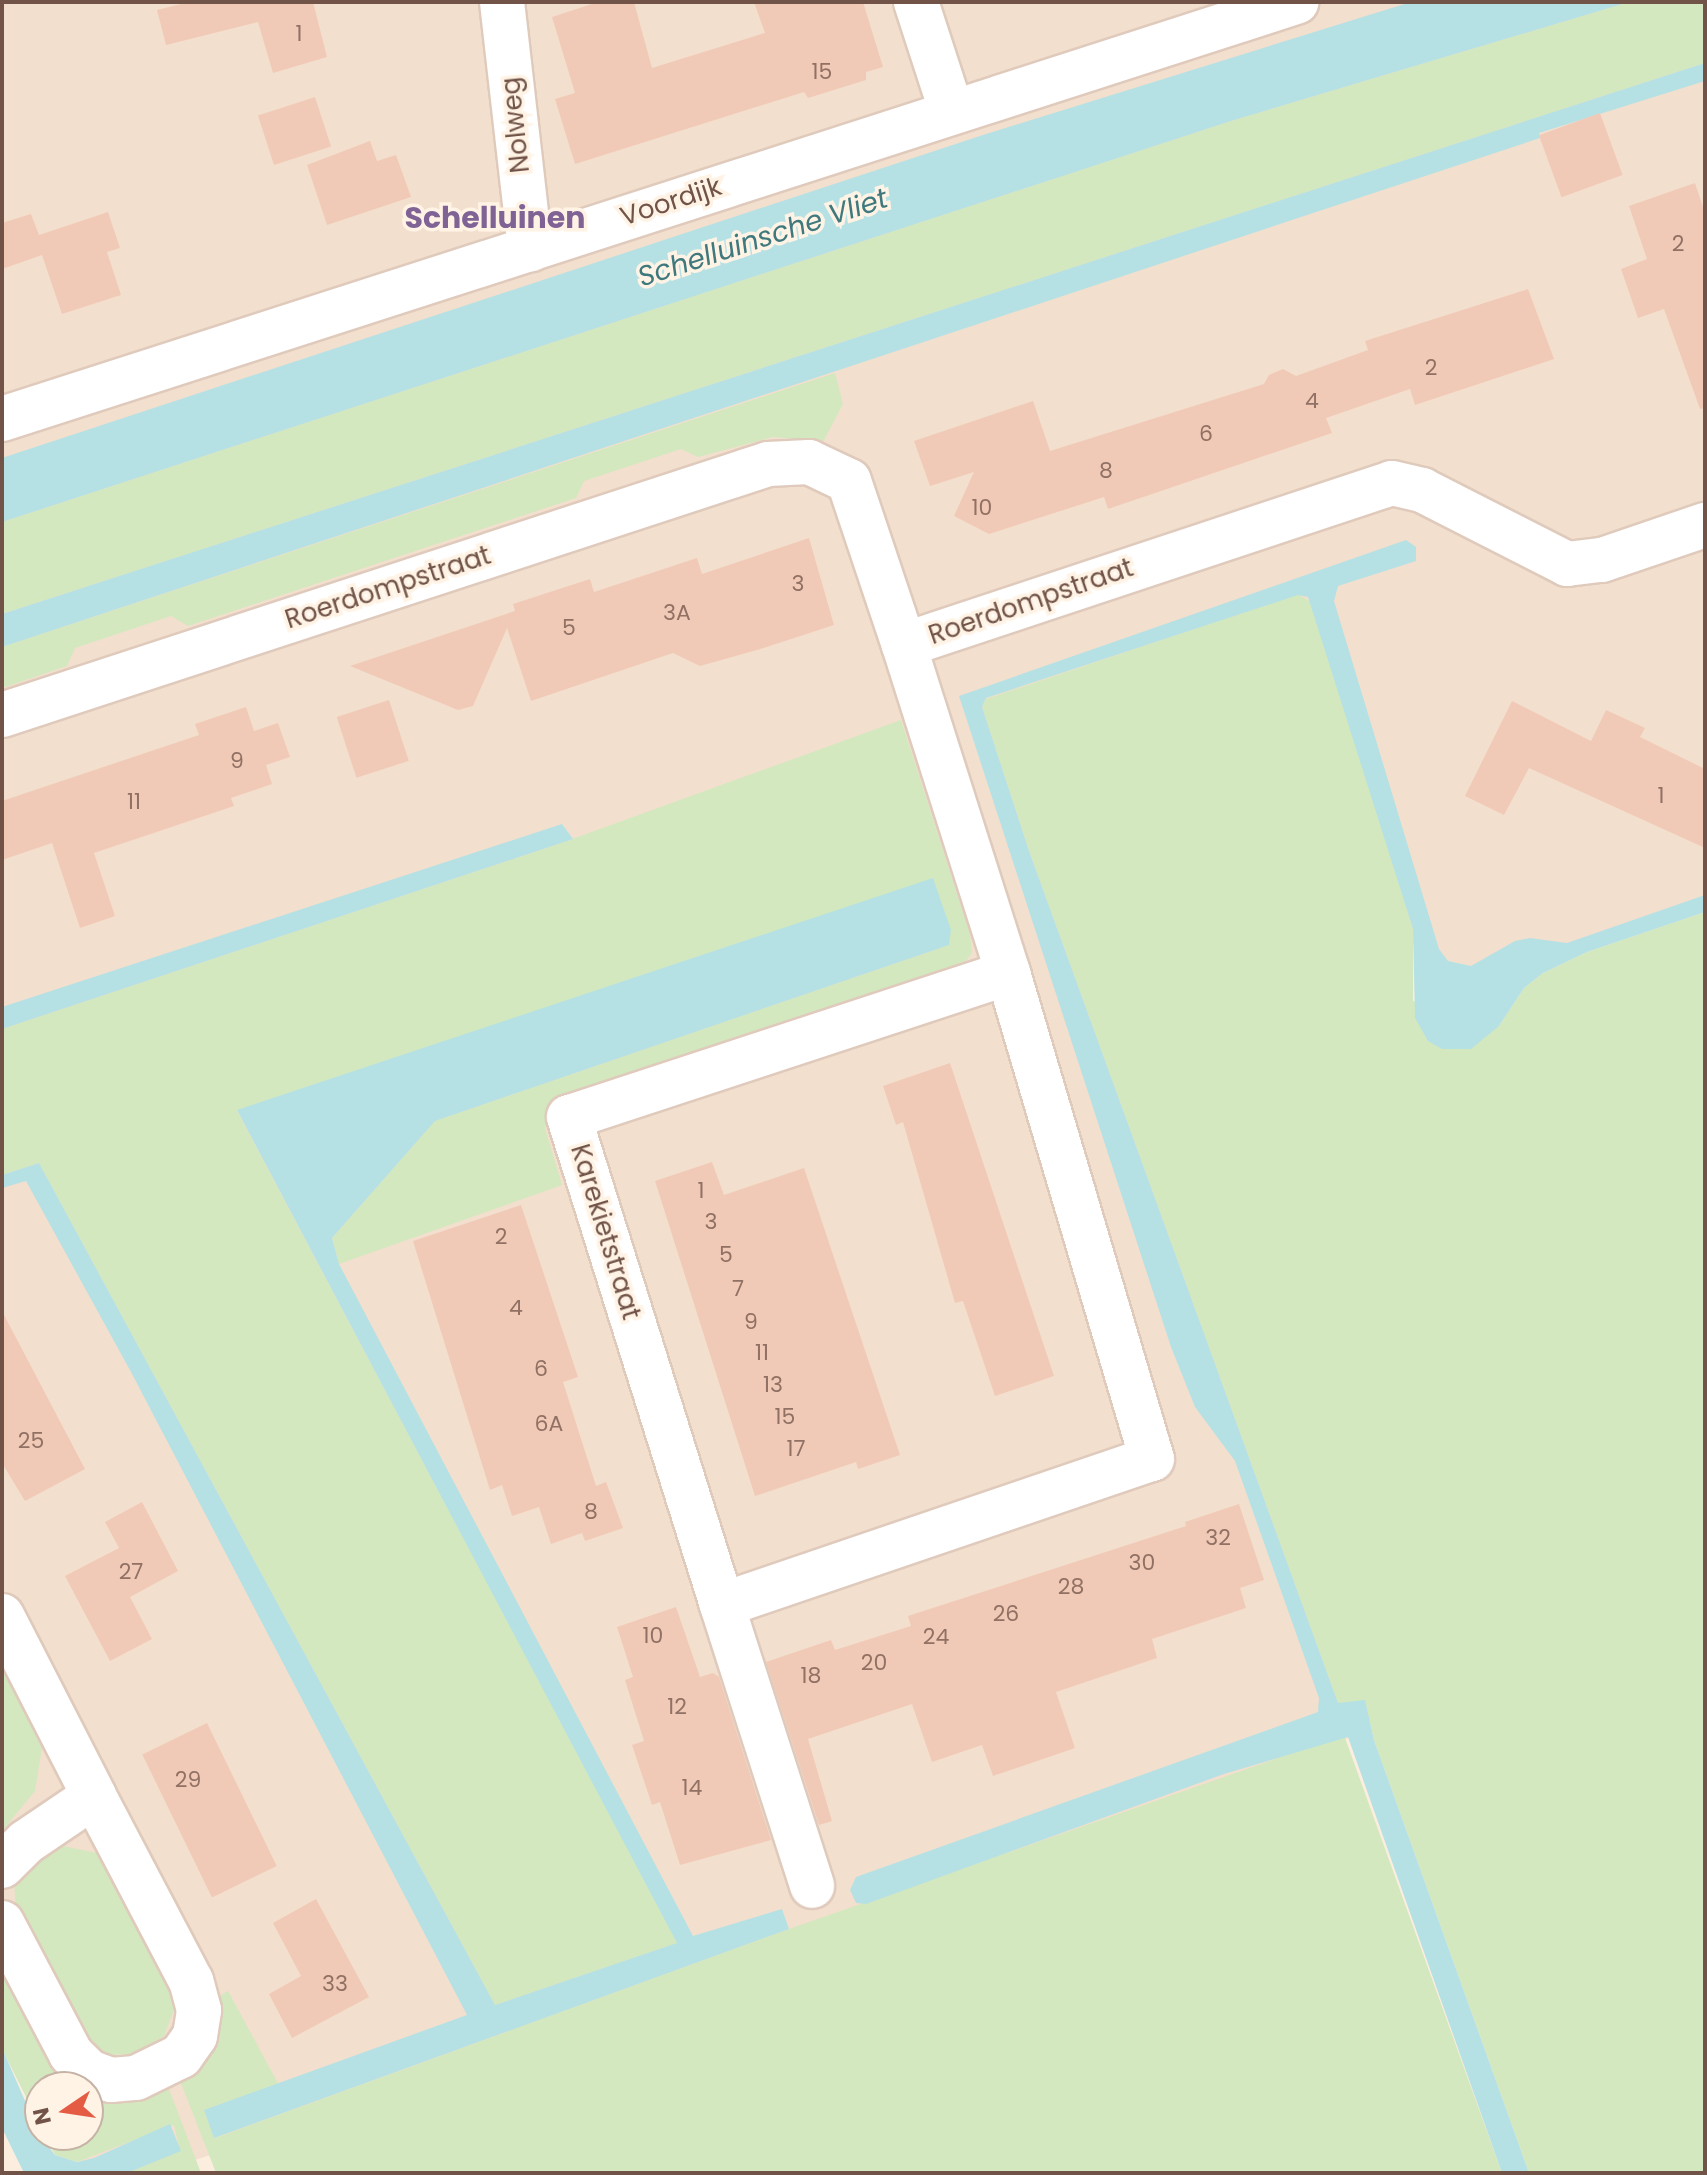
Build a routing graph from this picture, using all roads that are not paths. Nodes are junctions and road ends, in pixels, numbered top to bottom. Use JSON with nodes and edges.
{"nodes":[{"id":1,"x":502,"y":2,"type":"edge"},
{"id":2,"x":916,"y":2,"type":"edge"},
{"id":3,"x":1296,"y":2,"type":"edge"},
{"id":4,"x":951,"y":110,"type":"junction"},
{"id":5,"x":530,"y":249,"type":"junction"},
{"id":6,"x":2,"y":419,"type":"edge"},
{"id":7,"x":1705,"y":525,"type":"edge"},
{"id":8,"x":904,"y":645,"type":"junction"},
{"id":9,"x":2,"y":715,"type":"edge"},
{"id":10,"x":1008,"y":973,"type":"junction"},
{"id":11,"x":722,"y":1605,"type":"junction"},
{"id":12,"x":2,"y":1616,"type":"edge"},
{"id":13,"x":94,"y":1796,"type":"junction"},
{"id":14,"x":2,"y":1866,"type":"edge"},
{"id":15,"x":812,"y":1886,"type":"dead end"},
{"id":16,"x":2,"y":1923,"type":"edge"}],
"edges":[{"from":1,"to":5,"type":"street","name":"Nolweg"},
{"from":2,"to":4,"type":"street"},
{"from":3,"to":4,"type":"street","name":"Voordijk"},
{"from":4,"to":5,"type":"street","name":"Voordijk"},
{"from":5,"to":6,"type":"street","name":"Voordijk"},
{"from":7,"to":8,"type":"street","name":"Roerdompstraat"},
{"from":8,"to":9,"type":"street","name":"Roerdompstraat"},
{"from":8,"to":10,"type":"street"},
{"from":10,"to":11,"type":"street"},
{"from":10,"to":11,"type":"street","name":"Karekietstraat"},
{"from":11,"to":15,"type":"street","name":"Karekietstraat"},
{"from":12,"to":13,"type":"street"},
{"from":13,"to":14,"type":"street"},
{"from":13,"to":16,"type":"street"}]}
